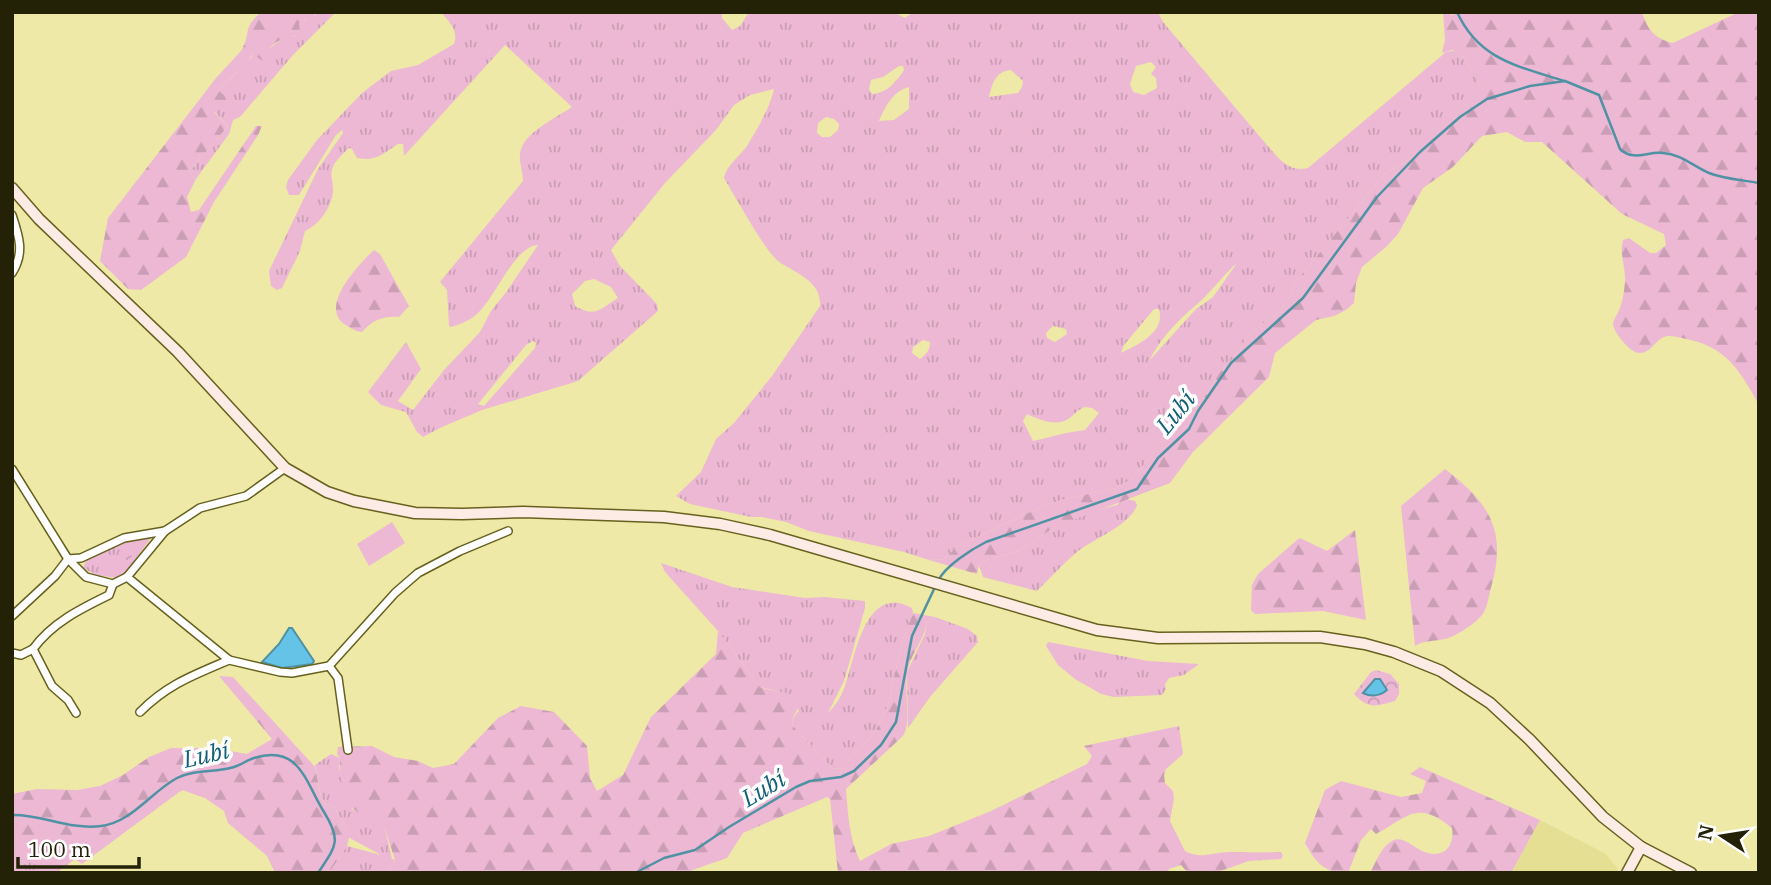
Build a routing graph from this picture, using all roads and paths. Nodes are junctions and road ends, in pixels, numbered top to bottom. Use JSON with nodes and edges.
{"nodes":[{"id":1,"x":12,"y":188,"type":"edge"},
{"id":2,"x":12,"y":215,"type":"edge"},
{"id":3,"x":12,"y":273,"type":"edge"},
{"id":4,"x":285,"y":468,"type":"junction"},
{"id":5,"x":12,"y":469,"type":"edge"},
{"id":6,"x":165,"y":531,"type":"junction"},
{"id":7,"x":508,"y":531,"type":"dead end"},
{"id":8,"x":68,"y":559,"type":"junction"},
{"id":9,"x":127,"y":577,"type":"junction"},
{"id":10,"x":113,"y":584,"type":"junction"},
{"id":11,"x":12,"y":616,"type":"edge"},
{"id":12,"x":33,"y":649,"type":"junction"},
{"id":13,"x":12,"y":653,"type":"edge"},
{"id":14,"x":229,"y":660,"type":"junction"},
{"id":15,"x":329,"y":666,"type":"junction"},
{"id":16,"x":141,"y":712,"type":"dead end"},
{"id":17,"x":76,"y":713,"type":"dead end"},
{"id":18,"x":348,"y":750,"type":"dead end"},
{"id":19,"x":1641,"y":847,"type":"junction"},
{"id":20,"x":1629,"y":868,"type":"edge"},
{"id":21,"x":1691,"y":873,"type":"edge"}],
"edges":[{"from":1,"to":4,"type":"main road"},
{"from":2,"to":3,"type":"street"},
{"from":4,"to":6,"type":"street"},
{"from":4,"to":19,"type":"main road"},
{"from":5,"to":8,"type":"street"},
{"from":6,"to":8,"type":"street"},
{"from":6,"to":9,"type":"street"},
{"from":7,"to":15,"type":"street"},
{"from":8,"to":10,"type":"street"},
{"from":8,"to":11,"type":"street"},
{"from":9,"to":10,"type":"street"},
{"from":9,"to":14,"type":"street"},
{"from":10,"to":12,"type":"street"},
{"from":12,"to":13,"type":"street"},
{"from":12,"to":17,"type":"street"},
{"from":14,"to":15,"type":"street"},
{"from":14,"to":16,"type":"street"},
{"from":15,"to":18,"type":"street"},
{"from":19,"to":20,"type":"main road"},
{"from":19,"to":21,"type":"main road"}]}
